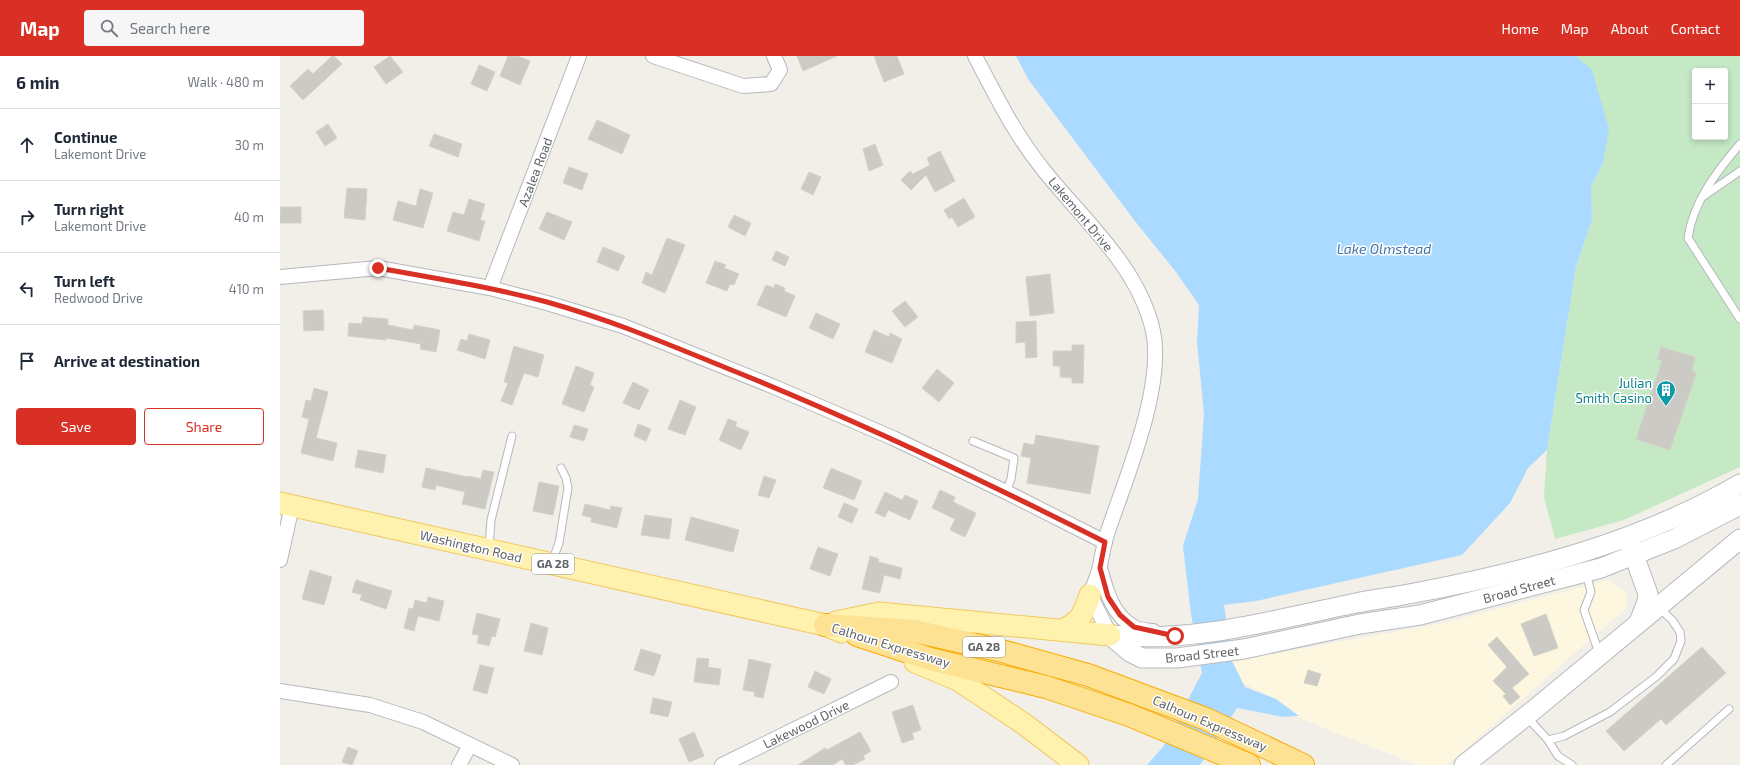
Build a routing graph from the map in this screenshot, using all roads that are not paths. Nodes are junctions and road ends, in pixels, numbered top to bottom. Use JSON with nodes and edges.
{"nodes":[{"id":1,"x":579,"y":56,"type":"edge"},
{"id":2,"x":653,"y":56,"type":"edge"},
{"id":3,"x":774,"y":56,"type":"edge"},
{"id":4,"x":975,"y":56,"type":"edge"},
{"id":5,"x":1740,"y":144,"type":"edge"},
{"id":6,"x":1740,"y":171,"type":"edge"},
{"id":7,"x":1703,"y":196,"type":"junction"},
{"id":8,"x":280,"y":277,"type":"edge"},
{"id":9,"x":490,"y":288,"type":"junction"},
{"id":10,"x":1740,"y":319,"type":"edge"},
{"id":11,"x":512,"y":436,"type":"dead end"},
{"id":12,"x":973,"y":441,"type":"dead end"},
{"id":13,"x":561,"y":468,"type":"dead end"},
{"id":14,"x":1740,"y":484,"type":"edge"},
{"id":15,"x":1006,"y":492,"type":"junction"},
{"id":16,"x":286,"y":505,"type":"edge"},
{"id":17,"x":1740,"y":505,"type":"edge"},
{"id":18,"x":1627,"y":536,"type":"junction"},
{"id":19,"x":1740,"y":539,"type":"edge"},
{"id":20,"x":1105,"y":542,"type":"junction"},
{"id":21,"x":489,"y":550,"type":"junction"},
{"id":22,"x":1635,"y":555,"type":"junction"},
{"id":23,"x":280,"y":560,"type":"edge"},
{"id":24,"x":551,"y":564,"type":"junction"},
{"id":25,"x":1100,"y":568,"type":"junction"},
{"id":26,"x":1586,"y":572,"type":"junction"},
{"id":27,"x":1090,"y":595,"type":"junction"},
{"id":28,"x":1658,"y":607,"type":"junction"},
{"id":29,"x":1638,"y":623,"type":"junction"},
{"id":30,"x":825,"y":625,"type":"junction"},
{"id":31,"x":1063,"y":630,"type":"junction"},
{"id":32,"x":1110,"y":635,"type":"junction"},
{"id":33,"x":1175,"y":636,"type":"junction"},
{"id":34,"x":1600,"y":655,"type":"junction"},
{"id":35,"x":890,"y":682,"type":"dead end"},
{"id":36,"x":280,"y":691,"type":"edge"},
{"id":37,"x":1729,"y":709,"type":"dead end"},
{"id":38,"x":1526,"y":716,"type":"junction"},
{"id":39,"x":1548,"y":740,"type":"junction"},
{"id":40,"x":470,"y":745,"type":"junction"},
{"id":41,"x":459,"y":765,"type":"edge"},
{"id":42,"x":512,"y":765,"type":"edge"},
{"id":43,"x":722,"y":765,"type":"edge"},
{"id":44,"x":1078,"y":765,"type":"edge"},
{"id":45,"x":1249,"y":765,"type":"edge"},
{"id":46,"x":1303,"y":765,"type":"edge"},
{"id":47,"x":1464,"y":765,"type":"edge"},
{"id":48,"x":1572,"y":765,"type":"edge"},
{"id":49,"x":1666,"y":765,"type":"edge"}],
"edges":[{"from":1,"to":9,"type":"street","name":"Azalea Road"},
{"from":2,"to":3,"type":"street"},
{"from":4,"to":20,"type":"street","name":"Lakemont Drive"},
{"from":5,"to":7,"type":"lane"},
{"from":6,"to":7,"type":"lane"},
{"from":7,"to":10,"type":"lane"},
{"from":8,"to":9,"type":"street"},
{"from":9,"to":15,"type":"street"},
{"from":11,"to":21,"type":"lane"},
{"from":12,"to":15,"type":"lane"},
{"from":13,"to":24,"type":"lane"},
{"from":14,"to":18,"type":"main road","name":"Broad Street"},
{"from":15,"to":20,"type":"street"},
{"from":16,"to":21,"type":"main road","name":"Washington Road","number":"GA 28"},
{"from":16,"to":23,"type":"street"},
{"from":17,"to":22,"type":"main road","name":"Broad Street"},
{"from":18,"to":22,"type":"main road"},
{"from":18,"to":33,"type":"main road","name":"Broad Street"},
{"from":19,"to":28,"type":"main road"},
{"from":20,"to":25,"type":"street","name":"Lakemont Drive"},
{"from":21,"to":24,"type":"main road","name":"Washington Road","number":"GA 28"},
{"from":22,"to":26,"type":"main road","name":"Broad Street"},
{"from":22,"to":29,"type":"main road"},
{"from":24,"to":30,"type":"main road","name":"Washington Road","number":"GA 28"},
{"from":25,"to":27,"type":"street","name":"Lakemont Drive"},
{"from":25,"to":33,"type":"street","name":"Lakemont Drive"},
{"from":26,"to":32,"type":"main road","name":"Broad Street"},
{"from":26,"to":34,"type":"lane"},
{"from":27,"to":31,"type":"main road"},
{"from":27,"to":32,"type":"street"},
{"from":28,"to":29,"type":"main road"},
{"from":28,"to":39,"type":"lane"},
{"from":29,"to":34,"type":"main road"},
{"from":30,"to":31,"type":"main road"},
{"from":30,"to":44,"type":"main road","name":"Washington Road"},
{"from":30,"to":45,"type":"highway","name":"Calhoun Expressway","number":"GA 28"},
{"from":30,"to":46,"type":"highway","name":"Calhoun Expressway","number":"GA 28"},
{"from":31,"to":32,"type":"main road"},
{"from":32,"to":33,"type":"main road","name":"Broad Street"},
{"from":34,"to":38,"type":"main road"},
{"from":35,"to":43,"type":"street","name":"Lakewood Drive"},
{"from":36,"to":40,"type":"street"},
{"from":37,"to":49,"type":"lane"},
{"from":38,"to":39,"type":"lane"},
{"from":38,"to":47,"type":"main road"},
{"from":39,"to":48,"type":"lane"},
{"from":40,"to":41,"type":"street"},
{"from":40,"to":42,"type":"street"}]}
